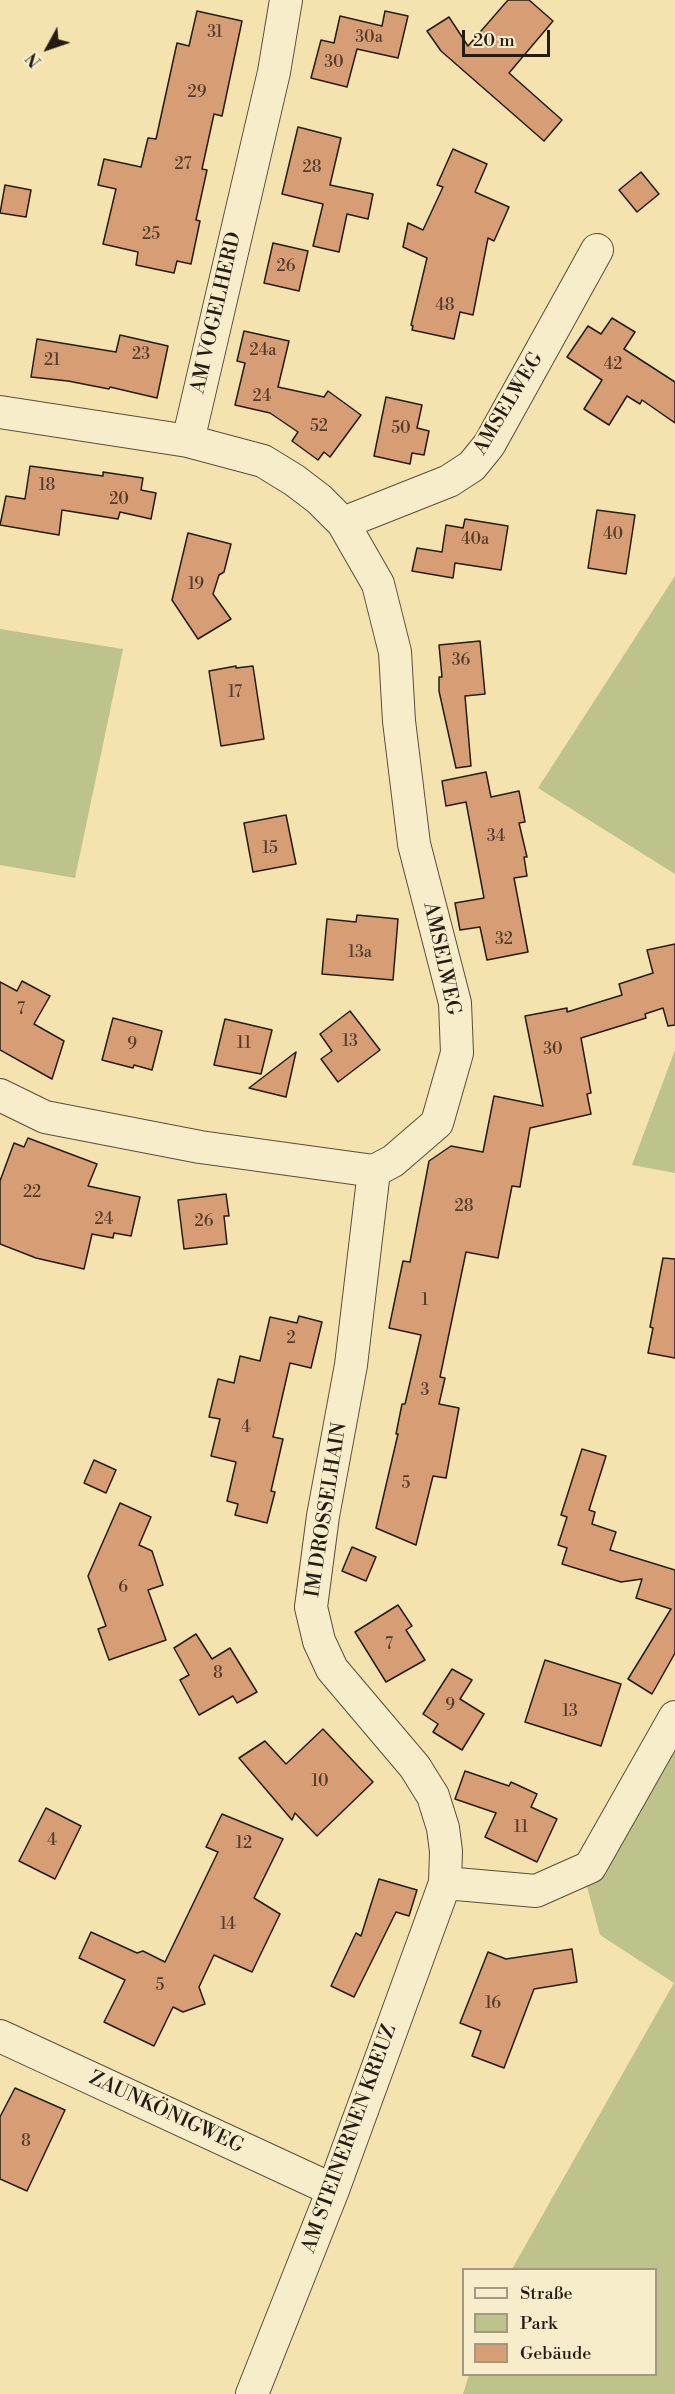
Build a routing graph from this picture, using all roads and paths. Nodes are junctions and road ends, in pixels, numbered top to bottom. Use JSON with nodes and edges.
{"nodes":[{"id":1,"x":286,"y":0,"type":"edge"},
{"id":2,"x":597,"y":250,"type":"dead end"},
{"id":3,"x":0,"y":412,"type":"edge"},
{"id":4,"x":188,"y":441,"type":"junction"},
{"id":5,"x":343,"y":523,"type":"junction"},
{"id":6,"x":0,"y":1095,"type":"edge"},
{"id":7,"x":374,"y":1171,"type":"junction"},
{"id":8,"x":675,"y":1717,"type":"edge"},
{"id":9,"x":445,"y":1883,"type":"junction"},
{"id":10,"x":0,"y":2036,"type":"edge"},
{"id":11,"x":333,"y":2190,"type":"junction"},
{"id":12,"x":252,"y":2394,"type":"edge"}],
"edges":[{"from":1,"to":4,"type":"street","name":"AM VOGELHERD"},
{"from":2,"to":5,"type":"street","name":"AMSELWEG"},
{"from":3,"to":4,"type":"street"},
{"from":4,"to":5,"type":"street","name":"AMSELWEG"},
{"from":5,"to":7,"type":"street","name":"AMSELWEG"},
{"from":6,"to":7,"type":"street"},
{"from":7,"to":9,"type":"street","name":"IM DROSSELHAIN"},
{"from":8,"to":9,"type":"street"},
{"from":9,"to":11,"type":"street","name":"AM STEINERNEN KREUZ"},
{"from":10,"to":11,"type":"street","name":"ZAUNKÖNIGWEG"},
{"from":11,"to":12,"type":"street","name":"AM STEINERNEN KREUZ"}]}
